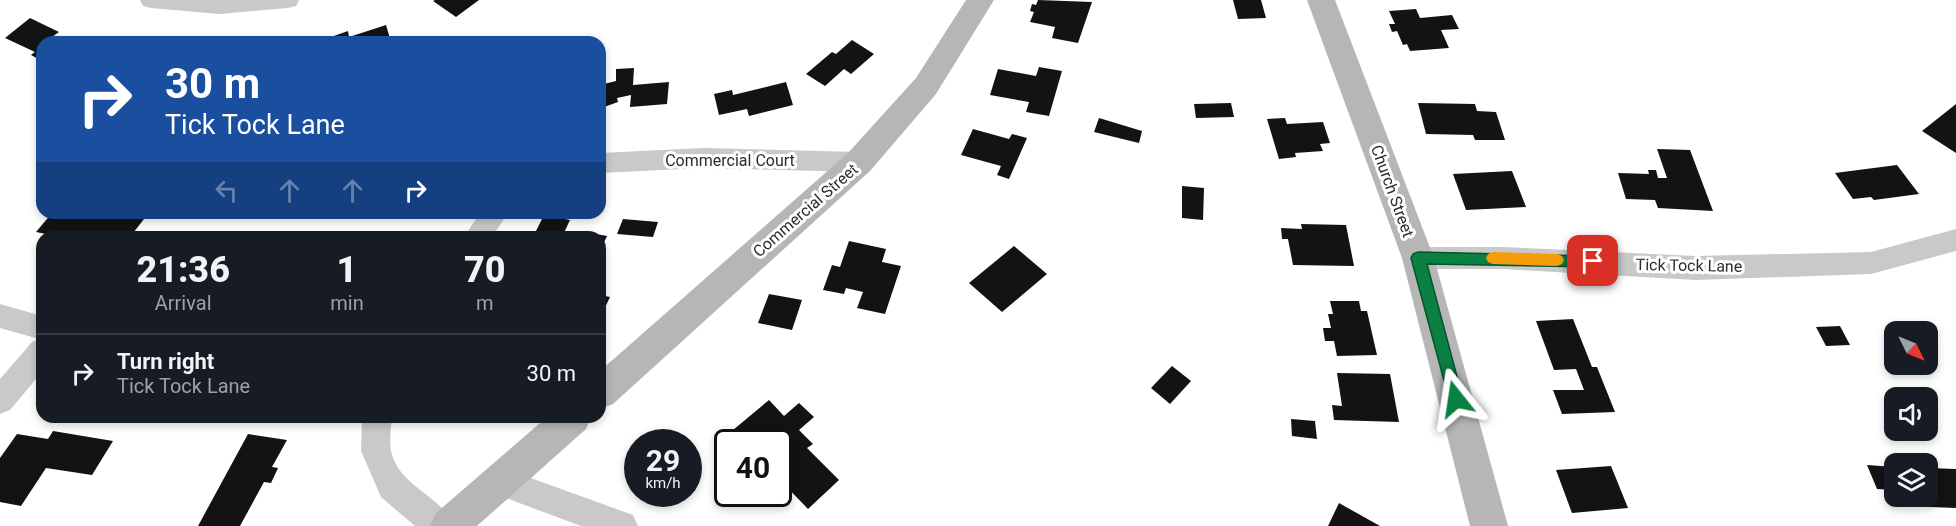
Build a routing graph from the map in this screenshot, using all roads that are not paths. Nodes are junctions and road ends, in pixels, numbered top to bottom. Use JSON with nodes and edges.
{"nodes":[{"id":1,"x":151,"y":0,"type":"edge"},
{"id":2,"x":288,"y":0,"type":"edge"},
{"id":3,"x":980,"y":0,"type":"edge"},
{"id":4,"x":1321,"y":0,"type":"edge"},
{"id":5,"x":860,"y":162,"type":"junction"},
{"id":6,"x":606,"y":163,"type":"edge"},
{"id":7,"x":1956,"y":240,"type":"edge"},
{"id":8,"x":1418,"y":258,"type":"junction"},
{"id":9,"x":0,"y":315,"type":"edge"},
{"id":10,"x":36,"y":326,"type":"edge"},
{"id":11,"x":36,"y":358,"type":"edge"},
{"id":12,"x":606,"y":388,"type":"edge"},
{"id":13,"x":0,"y":401,"type":"edge"},
{"id":14,"x":377,"y":423,"type":"edge"},
{"id":15,"x":566,"y":423,"type":"edge"},
{"id":16,"x":498,"y":481,"type":"junction"},
{"id":17,"x":439,"y":526,"type":"edge"},
{"id":18,"x":449,"y":526,"type":"edge"},
{"id":19,"x":622,"y":526,"type":"edge"},
{"id":20,"x":1489,"y":526,"type":"edge"}],
"edges":[{"from":1,"to":2,"type":"street"},
{"from":3,"to":5,"type":"main road","name":"Commercial Street"},
{"from":4,"to":8,"type":"main road","name":"Church Street"},
{"from":5,"to":6,"type":"street","name":"Commercial Court"},
{"from":5,"to":12,"type":"main road","name":"Commercial Street"},
{"from":7,"to":8,"type":"street","name":"Tick Tock Lane"},
{"from":8,"to":20,"type":"main road","name":"Church Street"},
{"from":9,"to":10,"type":"street"},
{"from":11,"to":13,"type":"street"},
{"from":14,"to":17,"type":"street"},
{"from":15,"to":16,"type":"main road"},
{"from":16,"to":18,"type":"main road"},
{"from":16,"to":19,"type":"street"}]}
